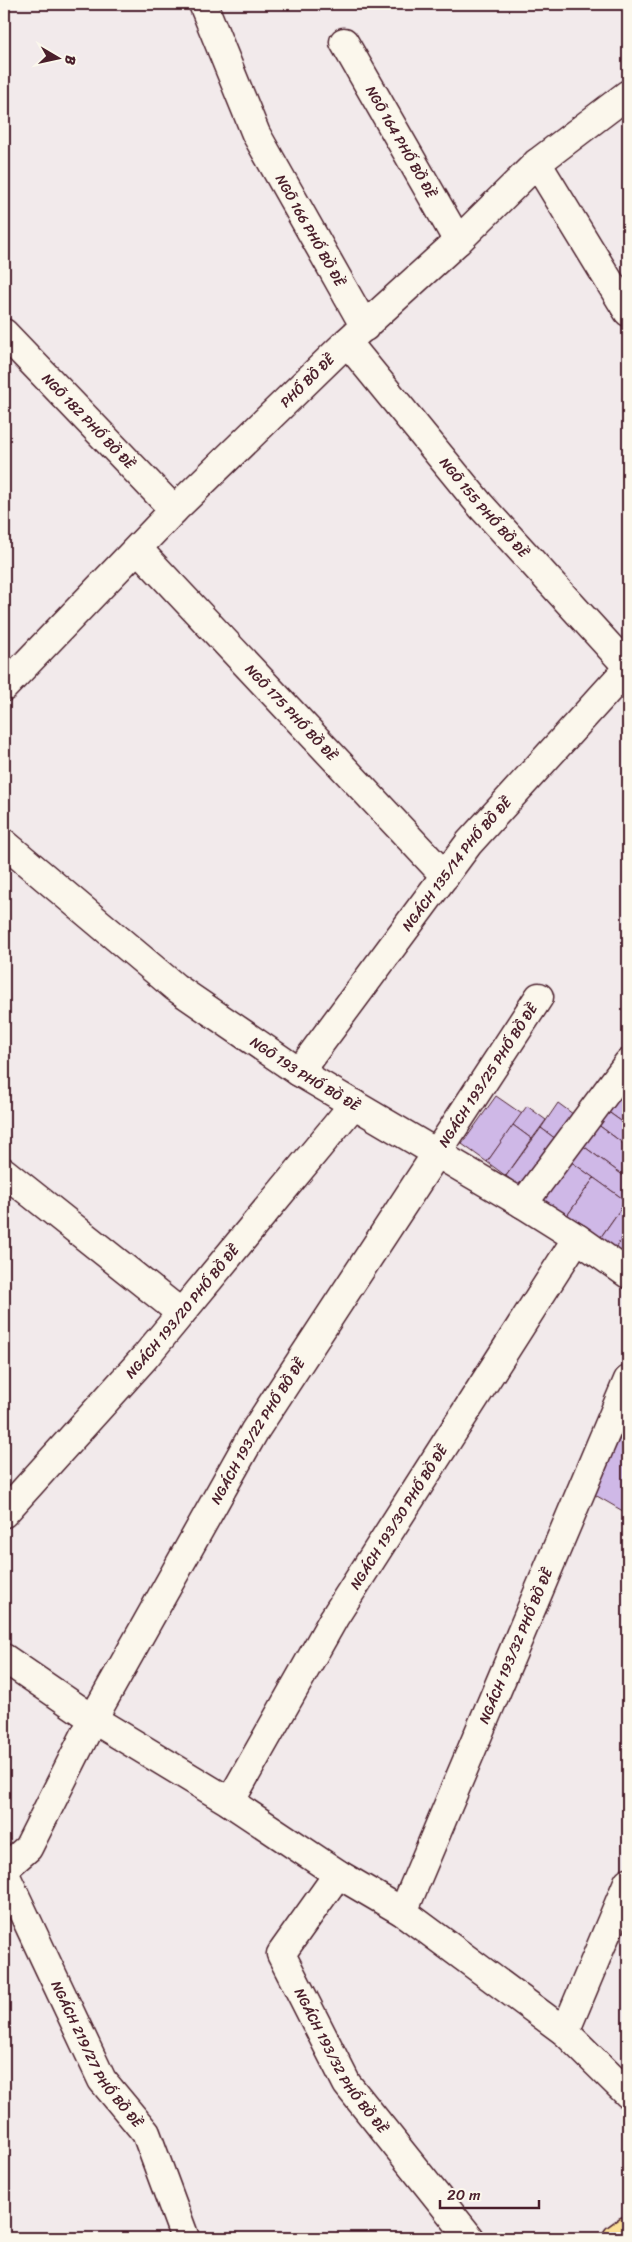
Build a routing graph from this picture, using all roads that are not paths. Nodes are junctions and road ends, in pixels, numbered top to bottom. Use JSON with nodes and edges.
{"nodes":[{"id":1,"x":203,"y":4,"type":"edge"},
{"id":2,"x":344,"y":42,"type":"dead end"},
{"id":3,"x":628,"y":94,"type":"edge"},
{"id":4,"x":537,"y":163,"type":"junction"},
{"id":5,"x":458,"y":241,"type":"junction"},
{"id":6,"x":628,"y":312,"type":"edge"},
{"id":7,"x":4,"y":333,"type":"edge"},
{"id":8,"x":356,"y":334,"type":"junction"},
{"id":9,"x":174,"y":510,"type":"junction"},
{"id":10,"x":138,"y":549,"type":"junction"},
{"id":11,"x":628,"y":667,"type":"edge"},
{"id":12,"x":4,"y":687,"type":"edge"},
{"id":13,"x":4,"y":843,"type":"edge"},
{"id":14,"x":445,"y":876,"type":"junction"},
{"id":15,"x":539,"y":997,"type":"dead end"},
{"id":16,"x":628,"y":1063,"type":"edge"},
{"id":17,"x":299,"y":1072,"type":"junction"},
{"id":18,"x":354,"y":1104,"type":"junction"},
{"id":19,"x":438,"y":1152,"type":"junction"},
{"id":20,"x":4,"y":1172,"type":"edge"},
{"id":21,"x":523,"y":1204,"type":"junction"},
{"id":22,"x":577,"y":1238,"type":"junction"},
{"id":23,"x":628,"y":1274,"type":"edge"},
{"id":24,"x":181,"y":1313,"type":"junction"},
{"id":25,"x":628,"y":1380,"type":"edge"},
{"id":26,"x":4,"y":1513,"type":"edge"},
{"id":27,"x":4,"y":1658,"type":"edge"},
{"id":28,"x":93,"y":1719,"type":"junction"},
{"id":29,"x":230,"y":1802,"type":"junction"},
{"id":30,"x":4,"y":1870,"type":"edge"},
{"id":31,"x":338,"y":1874,"type":"junction"},
{"id":32,"x":628,"y":1882,"type":"edge"},
{"id":33,"x":403,"y":1912,"type":"junction"},
{"id":34,"x":565,"y":2032,"type":"junction"},
{"id":35,"x":628,"y":2094,"type":"edge"},
{"id":36,"x":628,"y":2230,"type":"edge"},
{"id":37,"x":185,"y":2238,"type":"edge"},
{"id":38,"x":470,"y":2238,"type":"edge"},
{"id":39,"x":617,"y":2238,"type":"edge"}],
"edges":[{"from":1,"to":8,"type":"street","name":"NGÕ 166 PHỐ BỒ ĐỀ"},
{"from":2,"to":5,"type":"street","name":"NGÕ 164 PHỐ BỒ ĐỀ"},
{"from":3,"to":4,"type":"street","name":"PHỐ BỒ ĐỀ"},
{"from":4,"to":5,"type":"street","name":"PHỐ BỒ ĐỀ"},
{"from":4,"to":6,"type":"street"},
{"from":5,"to":8,"type":"street","name":"PHỐ BỒ ĐỀ"},
{"from":7,"to":9,"type":"street","name":"NGÕ 182 PHỐ BỒ ĐỀ"},
{"from":8,"to":9,"type":"street","name":"PHỐ BỒ ĐỀ"},
{"from":8,"to":11,"type":"street","name":"NGÕ 155 PHỐ BỒ ĐỀ"},
{"from":9,"to":10,"type":"street","name":"PHỐ BỒ ĐỀ"},
{"from":10,"to":12,"type":"street","name":"PHỐ BỒ ĐỀ"},
{"from":10,"to":14,"type":"street","name":"NGÕ 175 PHỐ BỒ ĐỀ"},
{"from":11,"to":14,"type":"street","name":"NGÁCH 135/14 PHỐ BỒ ĐỀ"},
{"from":13,"to":17,"type":"street","name":"NGÕ 193 PHỐ BỒ ĐỀ"},
{"from":14,"to":17,"type":"street","name":"NGÁCH 135/14 PHỐ BỒ ĐỀ"},
{"from":15,"to":19,"type":"street","name":"NGÁCH 193/25 PHỐ BỒ ĐỀ"},
{"from":16,"to":21,"type":"street"},
{"from":17,"to":18,"type":"street","name":"NGÕ 193 PHỐ BỒ ĐỀ"},
{"from":18,"to":19,"type":"street","name":"NGÕ 193 PHỐ BỒ ĐỀ"},
{"from":18,"to":24,"type":"street","name":"NGÁCH 193/20 PHỐ BỒ ĐỀ"},
{"from":19,"to":21,"type":"street","name":"NGÕ 193 PHỐ BỒ ĐỀ"},
{"from":19,"to":28,"type":"street","name":"NGÁCH 193/22 PHỐ BỒ ĐỀ"},
{"from":20,"to":24,"type":"street"},
{"from":21,"to":22,"type":"street","name":"NGÕ 193 PHỐ BỒ ĐỀ"},
{"from":22,"to":23,"type":"street","name":"NGÕ 193 PHỐ BỒ ĐỀ"},
{"from":22,"to":29,"type":"street","name":"NGÁCH 193/30 PHỐ BỒ ĐỀ"},
{"from":24,"to":26,"type":"street","name":"NGÁCH 193/20 PHỐ BỒ ĐỀ"},
{"from":25,"to":33,"type":"street","name":"NGÁCH 193/32 PHỐ BỒ ĐỀ"},
{"from":27,"to":28,"type":"street"},
{"from":28,"to":29,"type":"street"},
{"from":28,"to":30,"type":"street","name":"NGÁCH 219/27 PHỐ BỒ ĐỀ"},
{"from":29,"to":31,"type":"street"},
{"from":30,"to":37,"type":"street","name":"NGÁCH 219/27 PHỐ BỒ ĐỀ"},
{"from":31,"to":33,"type":"street"},
{"from":31,"to":38,"type":"street","name":"NGÁCH 193/32 PHỐ BỒ ĐỀ"},
{"from":32,"to":34,"type":"street"},
{"from":33,"to":34,"type":"street"},
{"from":34,"to":35,"type":"street"},
{"from":36,"to":39,"type":"main road"}]}
